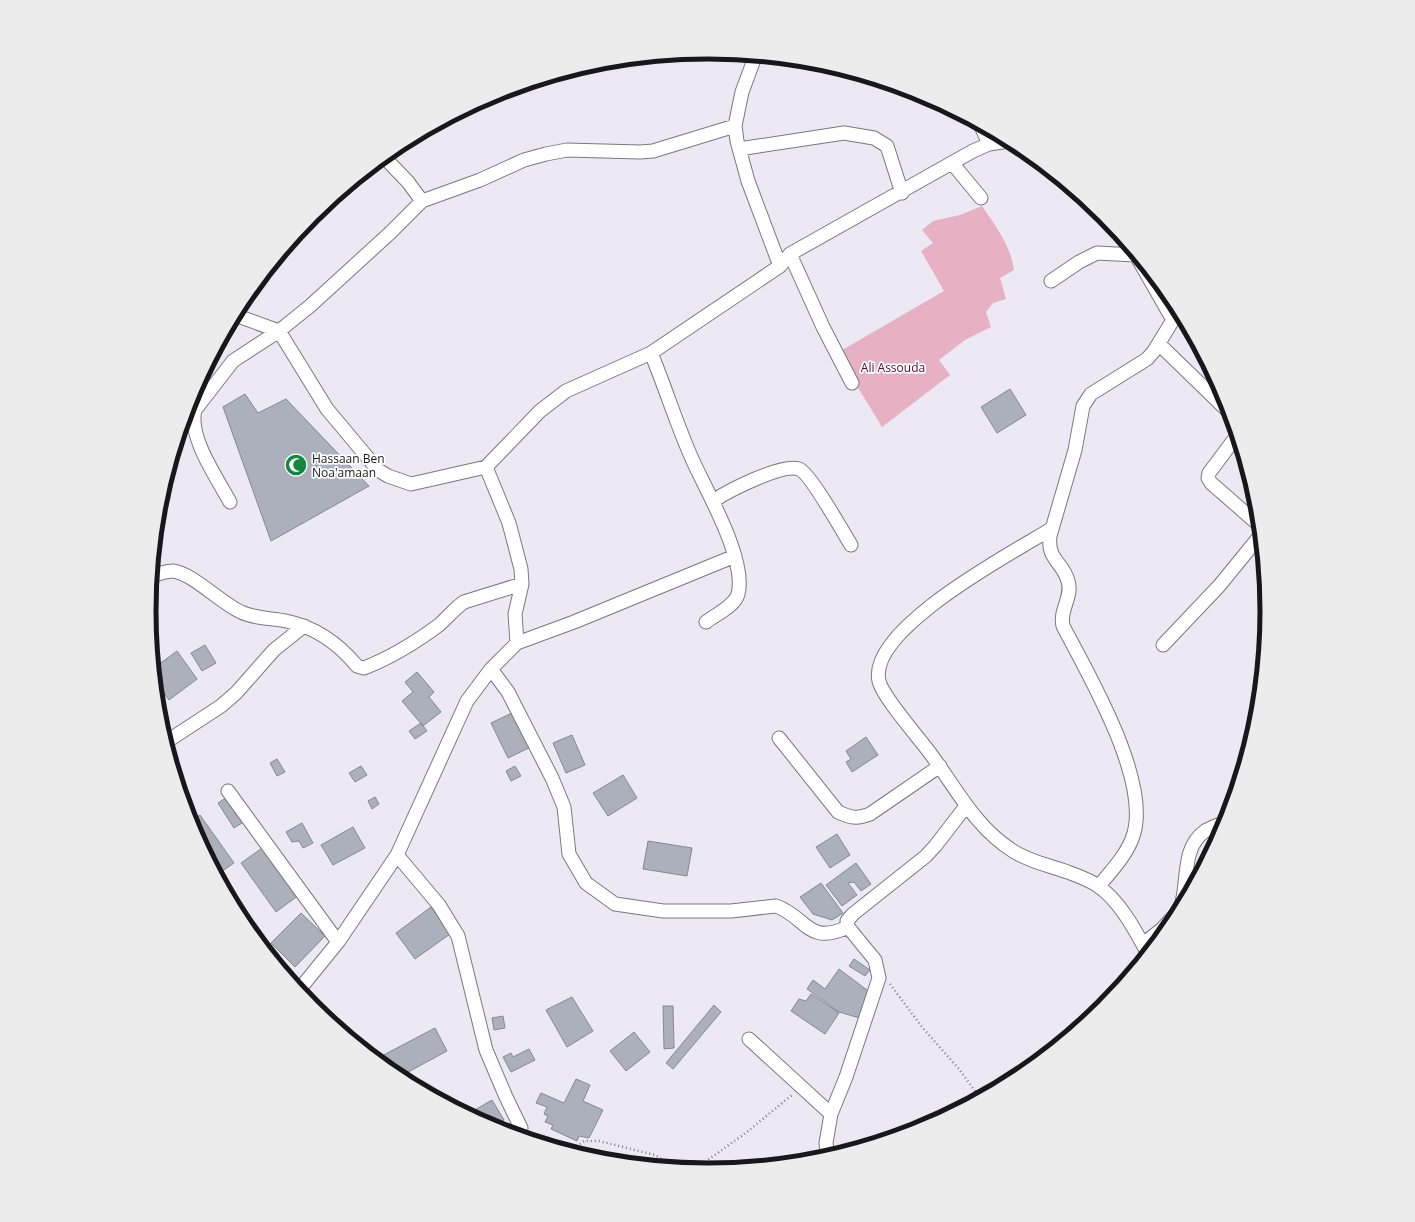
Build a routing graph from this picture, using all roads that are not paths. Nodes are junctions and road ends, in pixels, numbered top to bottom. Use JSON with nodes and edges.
{"nodes":[{"id":1,"x":753,"y":61,"type":"edge"},
{"id":2,"x":735,"y":126,"type":"junction"},
{"id":3,"x":984,"y":133,"type":"edge"},
{"id":4,"x":999,"y":142,"type":"edge"},
{"id":5,"x":989,"y":144,"type":"junction"},
{"id":6,"x":739,"y":149,"type":"junction"},
{"id":7,"x":388,"y":161,"type":"edge"},
{"id":8,"x":952,"y":164,"type":"junction"},
{"id":9,"x":902,"y":192,"type":"junction"},
{"id":10,"x":981,"y":198,"type":"dead end"},
{"id":11,"x":422,"y":201,"type":"junction"},
{"id":12,"x":790,"y":254,"type":"junction"},
{"id":13,"x":1130,"y":256,"type":"edge"},
{"id":14,"x":780,"y":266,"type":"junction"},
{"id":15,"x":1051,"y":281,"type":"dead end"},
{"id":16,"x":241,"y":317,"type":"edge"},
{"id":17,"x":1176,"y":319,"type":"edge"},
{"id":18,"x":278,"y":331,"type":"junction"},
{"id":19,"x":1159,"y":344,"type":"junction"},
{"id":20,"x":652,"y":353,"type":"junction"},
{"id":21,"x":852,"y":383,"type":"dead end"},
{"id":22,"x":1217,"y":401,"type":"edge"},
{"id":23,"x":1232,"y":442,"type":"edge"},
{"id":24,"x":486,"y":467,"type":"junction"},
{"id":25,"x":230,"y":502,"type":"dead end"},
{"id":26,"x":714,"y":502,"type":"junction"},
{"id":27,"x":1252,"y":518,"type":"edge"},
{"id":28,"x":1051,"y":529,"type":"junction"},
{"id":29,"x":1255,"y":542,"type":"edge"},
{"id":30,"x":851,"y":545,"type":"dead end"},
{"id":31,"x":735,"y":556,"type":"junction"},
{"id":32,"x":157,"y":574,"type":"edge"},
{"id":33,"x":522,"y":584,"type":"junction"},
{"id":34,"x":706,"y":622,"type":"dead end"},
{"id":35,"x":304,"y":626,"type":"junction"},
{"id":36,"x":517,"y":643,"type":"junction"},
{"id":37,"x":1163,"y":645,"type":"dead end"},
{"id":38,"x":492,"y":668,"type":"junction"},
{"id":39,"x":779,"y":738,"type":"dead end"},
{"id":40,"x":171,"y":739,"type":"edge"},
{"id":41,"x":940,"y":766,"type":"junction"},
{"id":42,"x":228,"y":791,"type":"dead end"},
{"id":43,"x":966,"y":806,"type":"junction"},
{"id":44,"x":1215,"y":826,"type":"edge"},
{"id":45,"x":397,"y":855,"type":"junction"},
{"id":46,"x":1098,"y":886,"type":"junction"},
{"id":47,"x":1185,"y":889,"type":"edge"},
{"id":48,"x":848,"y":926,"type":"junction"},
{"id":49,"x":338,"y":942,"type":"junction"},
{"id":50,"x":1145,"y":948,"type":"edge"},
{"id":51,"x":302,"y":986,"type":"edge"},
{"id":52,"x":749,"y":1039,"type":"dead end"},
{"id":53,"x":831,"y":1114,"type":"junction"},
{"id":54,"x":521,"y":1128,"type":"dead end"},
{"id":55,"x":827,"y":1149,"type":"edge"}],
"edges":[{"from":1,"to":2,"type":"street"},
{"from":2,"to":6,"type":"street"},
{"from":2,"to":11,"type":"street"},
{"from":3,"to":5,"type":"street"},
{"from":4,"to":5,"type":"street"},
{"from":5,"to":8,"type":"street"},
{"from":6,"to":9,"type":"street"},
{"from":6,"to":14,"type":"street"},
{"from":7,"to":11,"type":"street"},
{"from":8,"to":9,"type":"street"},
{"from":8,"to":10,"type":"street"},
{"from":9,"to":12,"type":"street"},
{"from":11,"to":18,"type":"street"},
{"from":12,"to":14,"type":"street"},
{"from":12,"to":21,"type":"street"},
{"from":13,"to":15,"type":"street"},
{"from":14,"to":20,"type":"street"},
{"from":16,"to":18,"type":"street"},
{"from":17,"to":19,"type":"street"},
{"from":18,"to":24,"type":"street"},
{"from":18,"to":25,"type":"street"},
{"from":19,"to":22,"type":"street"},
{"from":19,"to":28,"type":"street"},
{"from":20,"to":24,"type":"street"},
{"from":20,"to":26,"type":"street"},
{"from":23,"to":27,"type":"street"},
{"from":24,"to":33,"type":"street"},
{"from":26,"to":30,"type":"street"},
{"from":26,"to":31,"type":"street"},
{"from":28,"to":41,"type":"street"},
{"from":28,"to":46,"type":"street"},
{"from":29,"to":37,"type":"street"},
{"from":31,"to":34,"type":"street"},
{"from":31,"to":36,"type":"street"},
{"from":32,"to":35,"type":"street"},
{"from":33,"to":35,"type":"street"},
{"from":33,"to":36,"type":"street"},
{"from":35,"to":40,"type":"street"},
{"from":36,"to":38,"type":"street"},
{"from":38,"to":45,"type":"street"},
{"from":38,"to":48,"type":"street"},
{"from":39,"to":41,"type":"street"},
{"from":41,"to":43,"type":"street"},
{"from":42,"to":49,"type":"street"},
{"from":43,"to":46,"type":"street"},
{"from":43,"to":48,"type":"street"},
{"from":44,"to":47,"type":"street"},
{"from":45,"to":49,"type":"street"},
{"from":45,"to":54,"type":"street"},
{"from":46,"to":50,"type":"street"},
{"from":48,"to":53,"type":"street"},
{"from":49,"to":51,"type":"street"},
{"from":52,"to":53,"type":"street"},
{"from":53,"to":55,"type":"street"}]}
